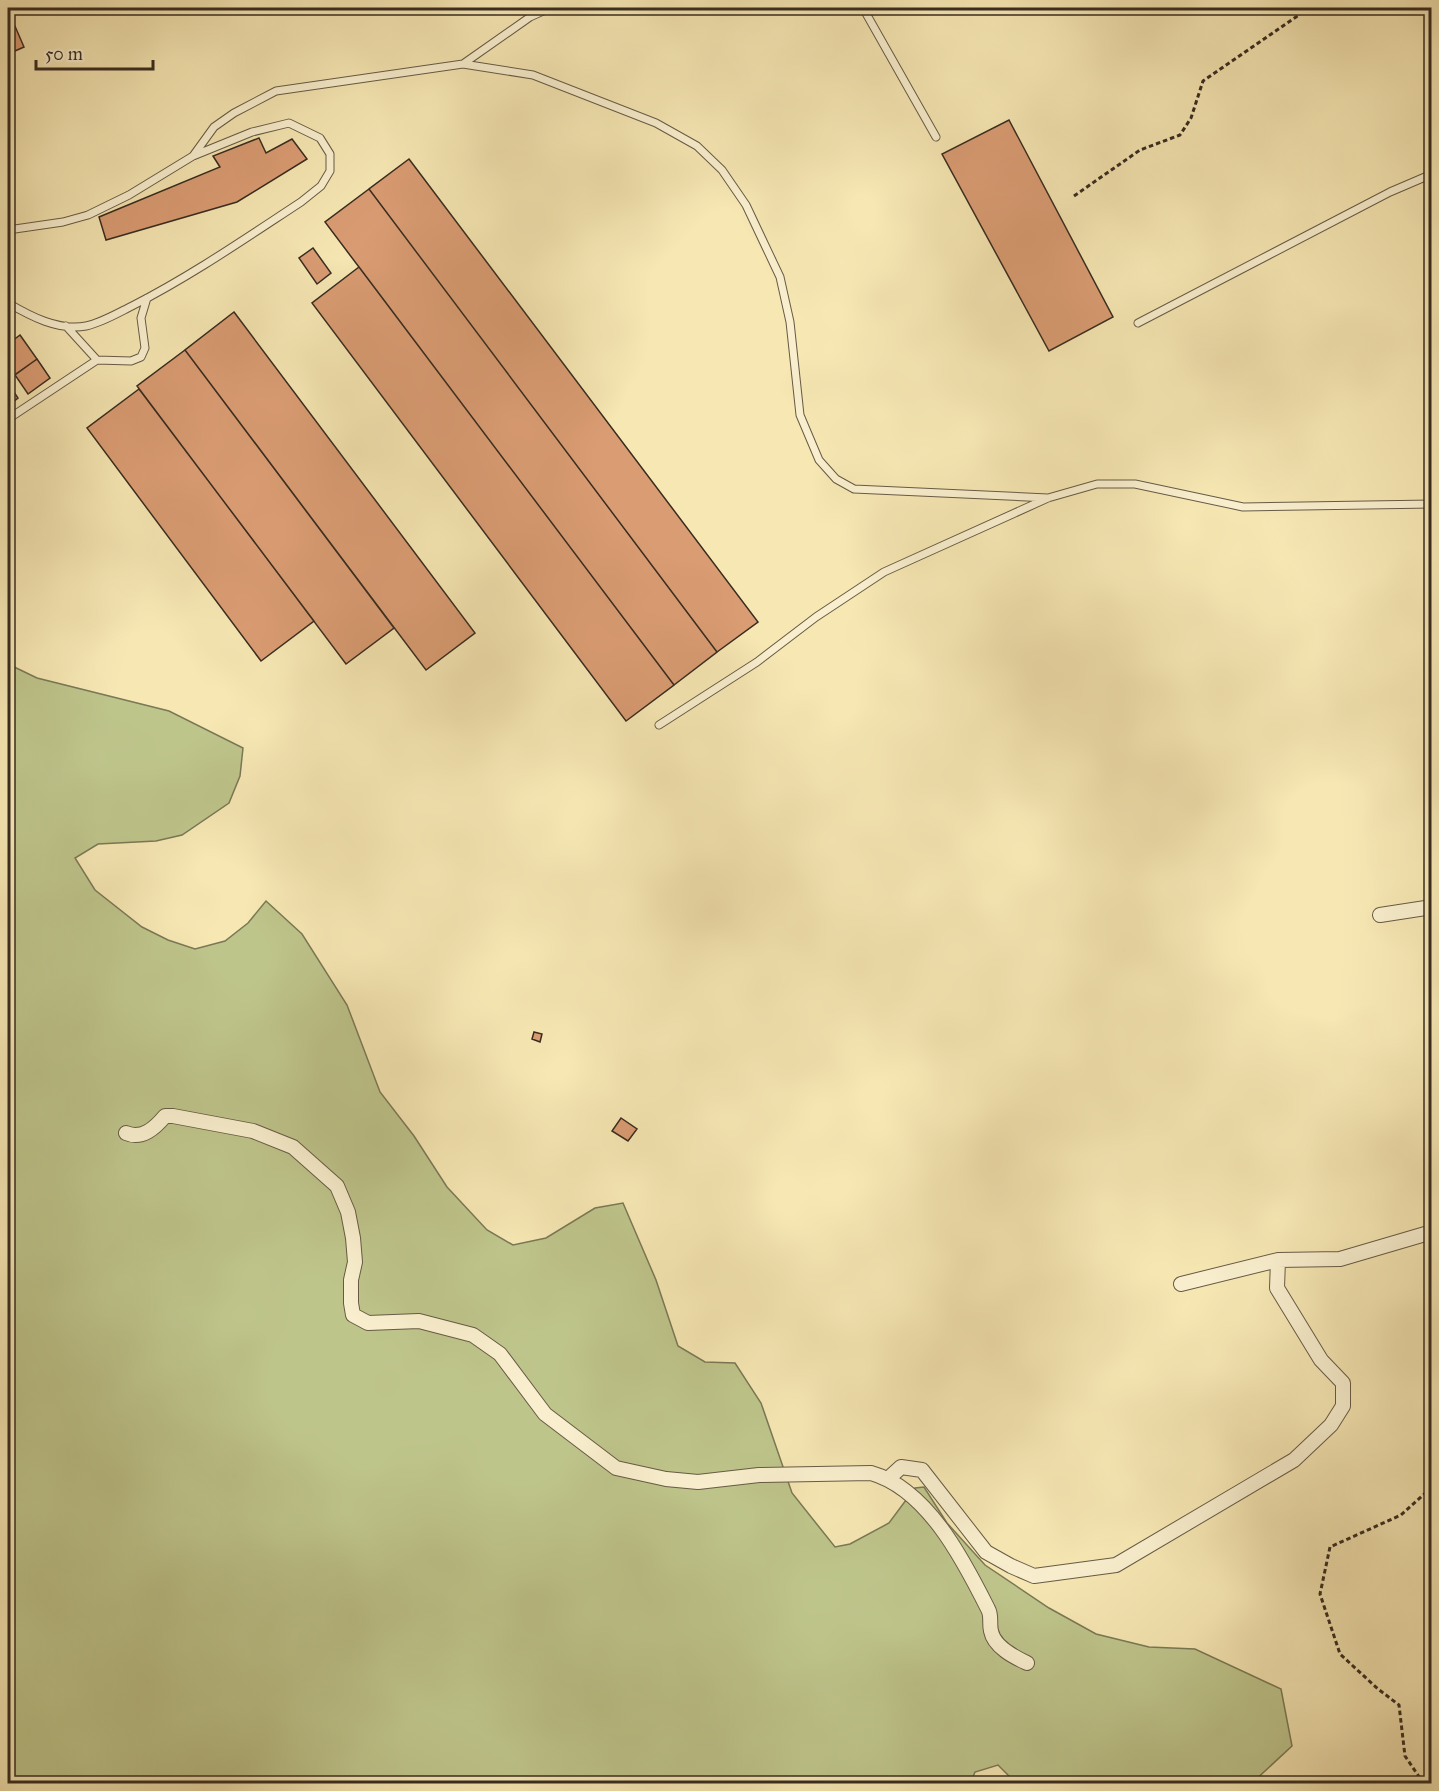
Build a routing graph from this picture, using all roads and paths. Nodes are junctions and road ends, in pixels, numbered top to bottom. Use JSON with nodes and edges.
{"nodes":[{"id":1,"x":550,"y":8,"type":"edge"},
{"id":2,"x":862,"y":8,"type":"edge"},
{"id":3,"x":1309,"y":8,"type":"edge"},
{"id":4,"x":463,"y":64,"type":"junction"},
{"id":5,"x":936,"y":137,"type":"dead end"},
{"id":6,"x":192,"y":156,"type":"junction"},
{"id":7,"x":1431,"y":174,"type":"edge"},
{"id":8,"x":1074,"y":196,"type":"dead end"},
{"id":9,"x":8,"y":230,"type":"edge"},
{"id":10,"x":147,"y":298,"type":"junction"},
{"id":11,"x":8,"y":303,"type":"edge"},
{"id":12,"x":1138,"y":323,"type":"dead end"},
{"id":13,"x":66,"y":326,"type":"junction"},
{"id":14,"x":97,"y":360,"type":"junction"},
{"id":15,"x":8,"y":419,"type":"edge"},
{"id":16,"x":1047,"y":498,"type":"junction"},
{"id":17,"x":1431,"y":504,"type":"edge"},
{"id":18,"x":660,"y":725,"type":"dead end"},
{"id":19,"x":1431,"y":907,"type":"edge"},
{"id":20,"x":1380,"y":915,"type":"dead end"},
{"id":21,"x":126,"y":1133,"type":"dead end"},
{"id":22,"x":1431,"y":1232,"type":"edge"},
{"id":23,"x":1278,"y":1260,"type":"junction"},
{"id":24,"x":1181,"y":1284,"type":"dead end"},
{"id":25,"x":889,"y":1478,"type":"junction"},
{"id":26,"x":1431,"y":1487,"type":"edge"},
{"id":27,"x":1028,"y":1663,"type":"dead end"},
{"id":28,"x":1424,"y":1784,"type":"edge"}],
"edges":[{"from":1,"to":4,"type":"lane"},
{"from":2,"to":5,"type":"lane"},
{"from":3,"to":8,"type":"path"},
{"from":4,"to":6,"type":"lane"},
{"from":4,"to":16,"type":"lane"},
{"from":6,"to":9,"type":"lane"},
{"from":6,"to":10,"type":"lane"},
{"from":7,"to":12,"type":"lane"},
{"from":10,"to":13,"type":"lane"},
{"from":10,"to":14,"type":"lane"},
{"from":11,"to":13,"type":"lane"},
{"from":13,"to":14,"type":"lane"},
{"from":14,"to":15,"type":"lane"},
{"from":16,"to":17,"type":"lane"},
{"from":16,"to":18,"type":"lane"},
{"from":19,"to":20,"type":"street"},
{"from":21,"to":25,"type":"street"},
{"from":22,"to":23,"type":"street"},
{"from":23,"to":24,"type":"street"},
{"from":23,"to":25,"type":"street"},
{"from":25,"to":27,"type":"street"},
{"from":26,"to":28,"type":"path"}]}
